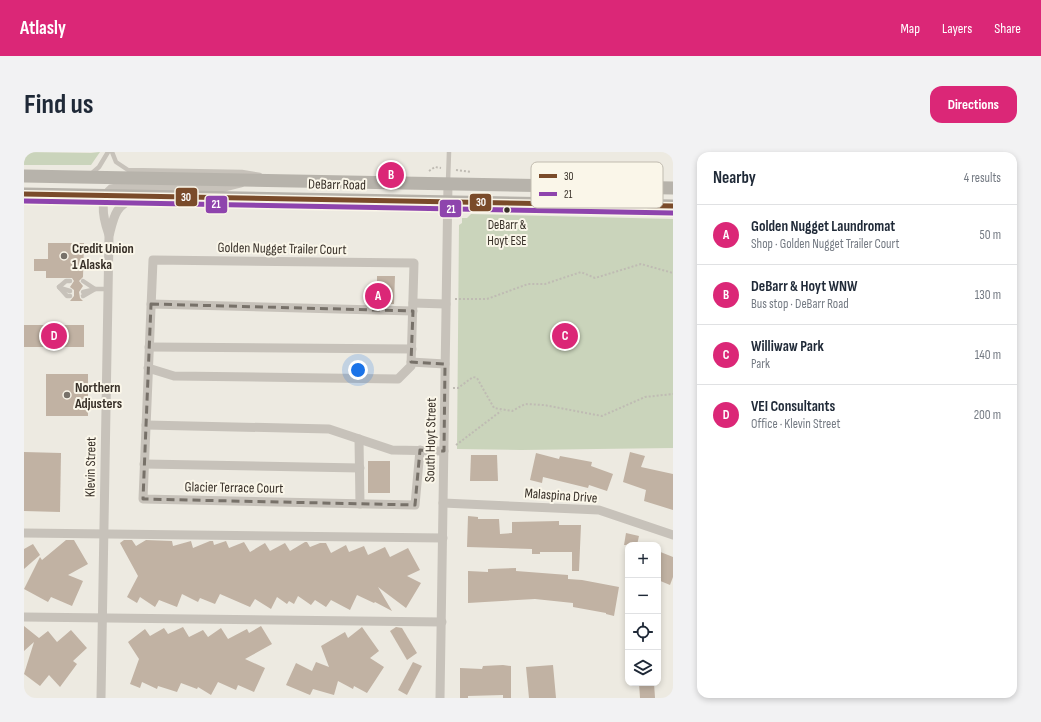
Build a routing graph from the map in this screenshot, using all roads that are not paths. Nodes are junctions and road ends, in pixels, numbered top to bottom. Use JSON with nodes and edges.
{"nodes":[{"id":1,"x":108,"y":152,"type":"edge"},
{"id":2,"x":112,"y":152,"type":"edge"},
{"id":3,"x":449,"y":152,"type":"edge"},
{"id":4,"x":24,"y":176,"type":"edge"},
{"id":5,"x":81,"y":177,"type":"junction"},
{"id":6,"x":250,"y":181,"type":"junction"},
{"id":7,"x":275,"y":181,"type":"junction"},
{"id":8,"x":448,"y":183,"type":"junction"},
{"id":9,"x":531,"y":185,"type":"edge"},
{"id":10,"x":663,"y":188,"type":"edge"},
{"id":11,"x":673,"y":188,"type":"edge"},
{"id":12,"x":24,"y":194,"type":"edge"},
{"id":13,"x":104,"y":196,"type":"junction"},
{"id":14,"x":141,"y":197,"type":"junction"},
{"id":15,"x":448,"y":202,"type":"junction"},
{"id":16,"x":531,"y":203,"type":"edge"},
{"id":17,"x":663,"y":206,"type":"edge"},
{"id":18,"x":673,"y":206,"type":"edge"},
{"id":19,"x":109,"y":236,"type":"junction"},
{"id":20,"x":70,"y":283,"type":"dead end"},
{"id":21,"x":83,"y":283,"type":"dead end"},
{"id":22,"x":95,"y":289,"type":"junction"},
{"id":23,"x":108,"y":289,"type":"junction"},
{"id":24,"x":70,"y":294,"type":"dead end"},
{"id":25,"x":83,"y":294,"type":"dead end"},
{"id":26,"x":446,"y":301,"type":"junction"},
{"id":27,"x":151,"y":304,"type":"junction"},
{"id":28,"x":413,"y":307,"type":"junction"},
{"id":29,"x":149,"y":347,"type":"junction"},
{"id":30,"x":412,"y":349,"type":"junction"},
{"id":31,"x":411,"y":362,"type":"junction"},
{"id":32,"x":445,"y":364,"type":"junction"},
{"id":33,"x":148,"y":368,"type":"junction"},
{"id":34,"x":146,"y":425,"type":"junction"},
{"id":35,"x":359,"y":439,"type":"junction"},
{"id":36,"x":420,"y":450,"type":"junction"},
{"id":37,"x":444,"y":451,"type":"junction"},
{"id":38,"x":144,"y":464,"type":"junction"},
{"id":39,"x":360,"y":468,"type":"junction"},
{"id":40,"x":443,"y":503,"type":"junction"},
{"id":41,"x":360,"y":504,"type":"junction"},
{"id":42,"x":24,"y":534,"type":"edge"},
{"id":43,"x":673,"y":535,"type":"edge"},
{"id":44,"x":103,"y":536,"type":"junction"},
{"id":45,"x":443,"y":538,"type":"junction"},
{"id":46,"x":24,"y":617,"type":"edge"},
{"id":47,"x":102,"y":618,"type":"junction"},
{"id":48,"x":442,"y":622,"type":"junction"},
{"id":49,"x":101,"y":698,"type":"edge"},
{"id":50,"x":440,"y":698,"type":"edge"}],
"edges":[{"from":1,"to":5,"type":"lane"},
{"from":2,"to":7,"type":"lane"},
{"from":3,"to":8,"type":"lane"},
{"from":4,"to":5,"type":"main road","name":"DeBarr Road"},
{"from":5,"to":6,"type":"main road","name":"DeBarr Road"},
{"from":6,"to":7,"type":"main road","name":"DeBarr Road"},
{"from":6,"to":13,"type":"street"},
{"from":7,"to":8,"type":"main road","name":"DeBarr Road"},
{"from":8,"to":9,"type":"main road","name":"DeBarr Road"},
{"from":8,"to":15,"type":"street","name":"South Hoyt Street"},
{"from":10,"to":11,"type":"main road","name":"DeBarr Road"},
{"from":12,"to":13,"type":"main road","name":"DeBarr Road"},
{"from":13,"to":14,"type":"main road","name":"DeBarr Road"},
{"from":13,"to":19,"type":"street","name":"Klevin Street"},
{"from":14,"to":15,"type":"main road","name":"DeBarr Road"},
{"from":14,"to":19,"type":"street","name":"Klevin Street"},
{"from":15,"to":16,"type":"main road","name":"DeBarr Road"},
{"from":15,"to":26,"type":"street","name":"South Hoyt Street"},
{"from":17,"to":18,"type":"main road","name":"DeBarr Road"},
{"from":19,"to":23,"type":"street","name":"Klevin Street"},
{"from":20,"to":24,"type":"lane"},
{"from":21,"to":22,"type":"lane"},
{"from":22,"to":23,"type":"lane"},
{"from":22,"to":25,"type":"lane"},
{"from":23,"to":44,"type":"street","name":"Klevin Street"},
{"from":26,"to":28,"type":"street"},
{"from":26,"to":32,"type":"street","name":"South Hoyt Street"},
{"from":27,"to":28,"type":"street"},
{"from":27,"to":28,"type":"street","name":"Golden Nugget Trailer Court"},
{"from":27,"to":29,"type":"street","name":"Golden Nugget Trailer Court"},
{"from":28,"to":30,"type":"street","name":"Golden Nugget Trailer Court"},
{"from":29,"to":30,"type":"street"},
{"from":29,"to":33,"type":"street","name":"Golden Nugget Trailer Court"},
{"from":30,"to":31,"type":"street","name":"Golden Nugget Trailer Court"},
{"from":31,"to":32,"type":"street"},
{"from":31,"to":33,"type":"street"},
{"from":32,"to":37,"type":"street","name":"South Hoyt Street"},
{"from":33,"to":34,"type":"street","name":"Glacier Terrace Court"},
{"from":34,"to":35,"type":"street"},
{"from":34,"to":38,"type":"street","name":"Glacier Terrace Court"},
{"from":35,"to":36,"type":"street"},
{"from":35,"to":39,"type":"street"},
{"from":36,"to":37,"type":"street"},
{"from":36,"to":41,"type":"street","name":"Glacier Terrace Court"},
{"from":37,"to":40,"type":"street","name":"South Hoyt Street"},
{"from":38,"to":39,"type":"street","name":"Glacier Terrace Court"},
{"from":38,"to":41,"type":"street","name":"Glacier Terrace Court"},
{"from":39,"to":41,"type":"street"},
{"from":40,"to":43,"type":"street","name":"Malaspina Drive"},
{"from":40,"to":45,"type":"street","name":"South Hoyt Street"},
{"from":42,"to":44,"type":"street"},
{"from":44,"to":45,"type":"street"},
{"from":44,"to":47,"type":"street","name":"Klevin Street"},
{"from":45,"to":48,"type":"street","name":"South Hoyt Street"},
{"from":46,"to":47,"type":"street"},
{"from":47,"to":48,"type":"street"},
{"from":47,"to":49,"type":"street","name":"Klevin Street"},
{"from":48,"to":50,"type":"street","name":"South Hoyt Street"}]}
